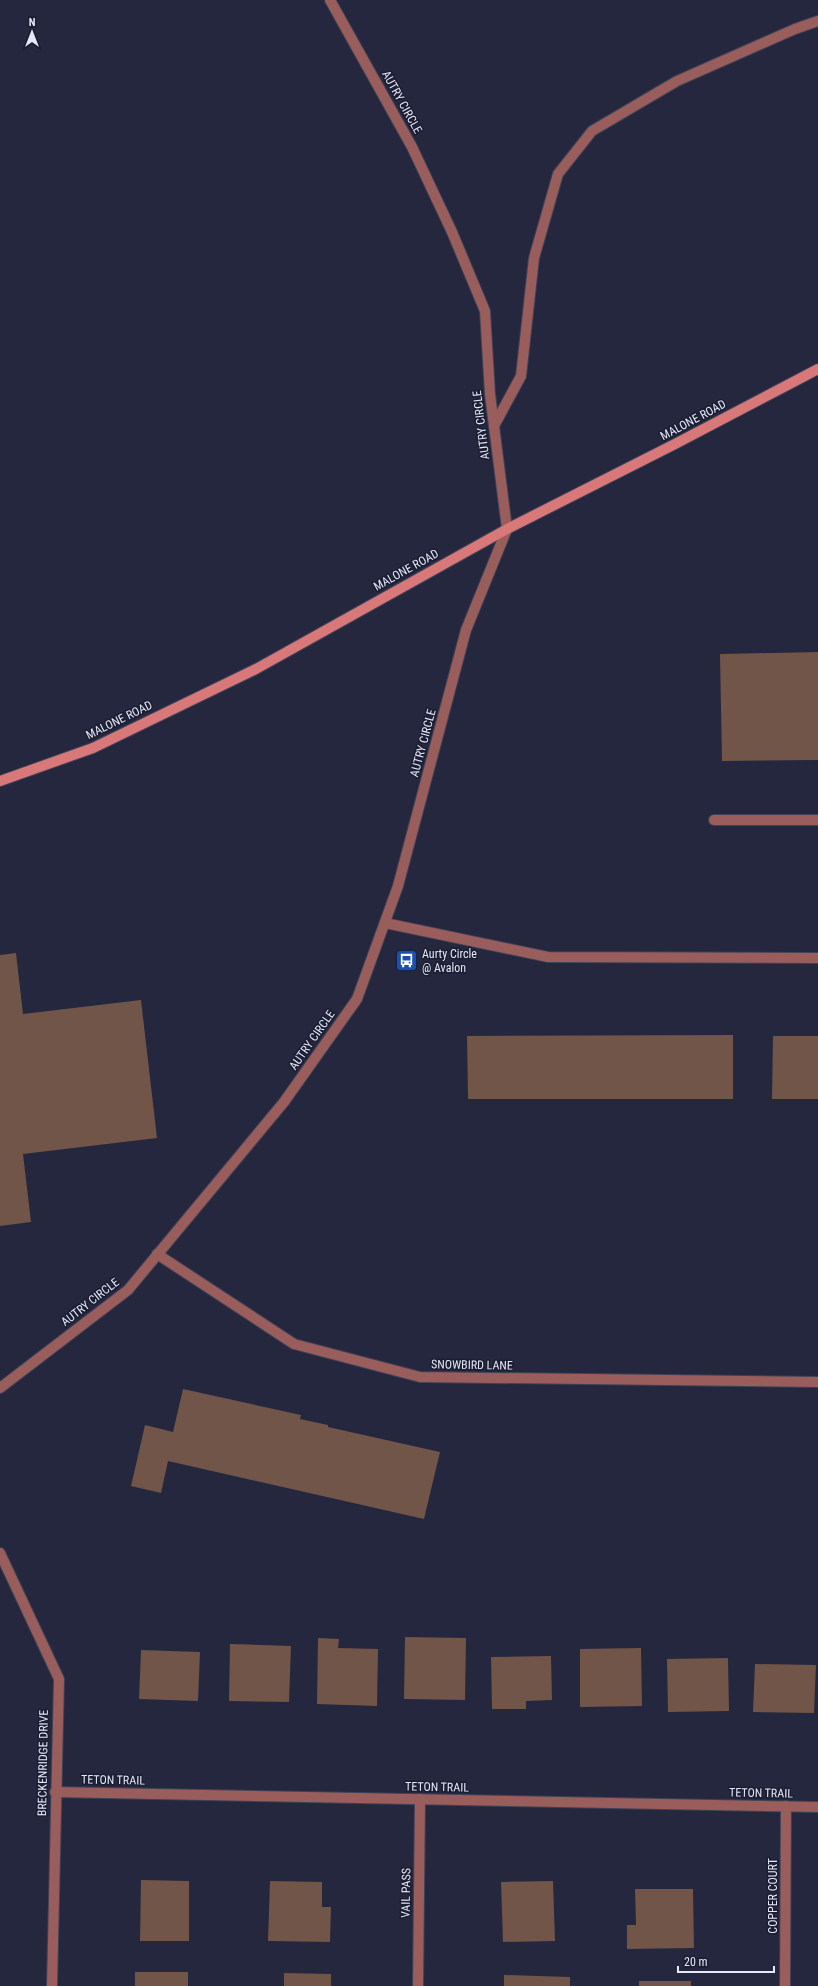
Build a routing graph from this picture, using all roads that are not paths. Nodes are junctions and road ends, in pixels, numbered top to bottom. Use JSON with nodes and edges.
{"nodes":[{"id":1,"x":330,"y":0,"type":"edge"},
{"id":2,"x":818,"y":21,"type":"edge"},
{"id":3,"x":818,"y":369,"type":"edge"},
{"id":4,"x":494,"y":426,"type":"junction"},
{"id":5,"x":507,"y":529,"type":"junction"},
{"id":6,"x":0,"y":781,"type":"edge"},
{"id":7,"x":714,"y":820,"type":"dead end"},
{"id":8,"x":818,"y":820,"type":"edge"},
{"id":9,"x":384,"y":923,"type":"junction"},
{"id":10,"x":818,"y":958,"type":"edge"},
{"id":11,"x":158,"y":1254,"type":"junction"},
{"id":12,"x":818,"y":1382,"type":"edge"},
{"id":13,"x":0,"y":1388,"type":"edge"},
{"id":14,"x":0,"y":1553,"type":"edge"},
{"id":15,"x":56,"y":1792,"type":"junction"},
{"id":16,"x":420,"y":1800,"type":"junction"},
{"id":17,"x":786,"y":1806,"type":"junction"},
{"id":18,"x":818,"y":1807,"type":"edge"},
{"id":19,"x":52,"y":1986,"type":"edge"},
{"id":20,"x":418,"y":1986,"type":"edge"},
{"id":21,"x":785,"y":1986,"type":"edge"}],
"edges":[{"from":1,"to":4,"type":"street","name":"AUTRY CIRCLE"},
{"from":2,"to":4,"type":"street"},
{"from":3,"to":5,"type":"street","name":"MALONE ROAD"},
{"from":4,"to":5,"type":"street","name":"AUTRY CIRCLE"},
{"from":5,"to":6,"type":"street","name":"MALONE ROAD"},
{"from":5,"to":9,"type":"street","name":"AUTRY CIRCLE"},
{"from":7,"to":8,"type":"street"},
{"from":9,"to":10,"type":"street"},
{"from":9,"to":11,"type":"street","name":"AUTRY CIRCLE"},
{"from":11,"to":12,"type":"street","name":"SNOWBIRD LANE"},
{"from":11,"to":13,"type":"street","name":"AUTRY CIRCLE"},
{"from":14,"to":15,"type":"street","name":"BRECKENRIDGE DRIVE"},
{"from":15,"to":16,"type":"street","name":"TETON TRAIL"},
{"from":15,"to":19,"type":"street","name":"BRECKENRIDGE DRIVE"},
{"from":16,"to":17,"type":"street","name":"TETON TRAIL"},
{"from":16,"to":20,"type":"street","name":"VAIL PASS"},
{"from":17,"to":18,"type":"street","name":"TETON TRAIL"},
{"from":17,"to":21,"type":"street","name":"COPPER COURT"}]}
